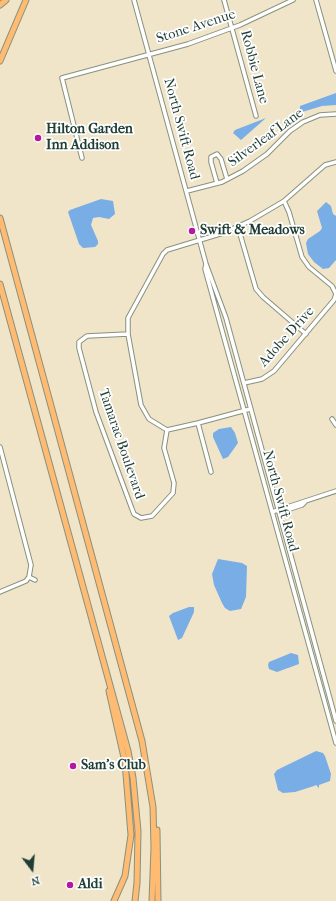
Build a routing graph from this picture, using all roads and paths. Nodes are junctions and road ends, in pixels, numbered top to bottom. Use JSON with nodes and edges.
{"nodes":[{"id":1,"x":6,"y":0,"type":"edge"},
{"id":2,"x":26,"y":0,"type":"edge"},
{"id":3,"x":134,"y":0,"type":"edge"},
{"id":4,"x":224,"y":0,"type":"edge"},
{"id":5,"x":292,"y":0,"type":"edge"},
{"id":6,"x":316,"y":0,"type":"edge"},
{"id":7,"x":0,"y":5,"type":"edge"},
{"id":8,"x":232,"y":28,"type":"junction"},
{"id":9,"x":149,"y":54,"type":"junction"},
{"id":10,"x":0,"y":61,"type":"edge"},
{"id":11,"x":336,"y":71,"type":"edge"},
{"id":12,"x":336,"y":114,"type":"edge"},
{"id":13,"x":256,"y":116,"type":"dead end"},
{"id":14,"x":82,"y":158,"type":"dead end"},
{"id":15,"x":336,"y":162,"type":"edge"},
{"id":16,"x":227,"y":179,"type":"junction"},
{"id":17,"x":217,"y":183,"type":"junction"},
{"id":18,"x":187,"y":191,"type":"junction"},
{"id":19,"x":284,"y":201,"type":"junction"},
{"id":20,"x":0,"y":218,"type":"edge"},
{"id":21,"x":238,"y":227,"type":"junction"},
{"id":22,"x":200,"y":240,"type":"junction"},
{"id":23,"x":206,"y":264,"type":"junction"},
{"id":24,"x":0,"y":284,"type":"edge"},
{"id":25,"x":0,"y":292,"type":"edge"},
{"id":26,"x":336,"y":292,"type":"edge"},
{"id":27,"x":8,"y":314,"type":"junction"},
{"id":28,"x":128,"y":334,"type":"junction"},
{"id":29,"x":306,"y":334,"type":"junction"},
{"id":30,"x":244,"y":384,"type":"junction"},
{"id":31,"x":250,"y":409,"type":"junction"},
{"id":32,"x":244,"y":411,"type":"junction"},
{"id":33,"x":332,"y":419,"type":"dead end"},
{"id":34,"x":198,"y":423,"type":"junction"},
{"id":35,"x":336,"y":425,"type":"edge"},
{"id":36,"x":167,"y":430,"type":"junction"},
{"id":37,"x":0,"y":447,"type":"edge"},
{"id":38,"x":211,"y":472,"type":"dead end"},
{"id":39,"x":336,"y":491,"type":"edge"},
{"id":40,"x":278,"y":511,"type":"junction"},
{"id":41,"x":272,"y":512,"type":"junction"},
{"id":42,"x":29,"y":577,"type":"junction"},
{"id":43,"x":35,"y":580,"type":"dead end"},
{"id":44,"x":0,"y":592,"type":"edge"},
{"id":45,"x":101,"y":652,"type":"junction"},
{"id":46,"x":336,"y":721,"type":"edge"},
{"id":47,"x":336,"y":743,"type":"edge"},
{"id":48,"x":153,"y":807,"type":"junction"},
{"id":49,"x":114,"y":901,"type":"edge"},
{"id":50,"x":134,"y":901,"type":"edge"},
{"id":51,"x":152,"y":901,"type":"edge"},
{"id":52,"x":158,"y":901,"type":"edge"}],
"edges":[{"from":1,"to":7,"type":"highway"},
{"from":2,"to":10,"type":"highway"},
{"from":3,"to":9,"type":"street","name":"North Swift Road"},
{"from":4,"to":8,"type":"street","name":"Robbie Lane"},
{"from":5,"to":8,"type":"street","name":"Stone Avenue"},
{"from":6,"to":11,"type":"street"},
{"from":8,"to":9,"type":"street","name":"Stone Avenue"},
{"from":8,"to":13,"type":"street","name":"Robbie Lane"},
{"from":9,"to":14,"type":"street","name":"Stone Avenue"},
{"from":9,"to":18,"type":"street","name":"North Swift Road"},
{"from":12,"to":16,"type":"street","name":"Silverleaf Lane"},
{"from":15,"to":19,"type":"street"},
{"from":16,"to":17,"type":"street","name":"Silverleaf Lane"},
{"from":16,"to":17,"type":"street"},
{"from":17,"to":18,"type":"street","name":"Silverleaf Lane"},
{"from":18,"to":22,"type":"street","name":"North Swift Road"},
{"from":19,"to":21,"type":"street"},
{"from":19,"to":26,"type":"street"},
{"from":20,"to":48,"type":"highway"},
{"from":21,"to":22,"type":"street"},
{"from":21,"to":29,"type":"street"},
{"from":22,"to":23,"type":"street","name":"North Swift Road"},
{"from":22,"to":28,"type":"street"},
{"from":23,"to":30,"type":"street","name":"North Swift Road"},
{"from":23,"to":32,"type":"street","name":"North Swift Road"},
{"from":24,"to":27,"type":"highway"},
{"from":25,"to":27,"type":"highway"},
{"from":26,"to":29,"type":"street","name":"Adobe Drive"},
{"from":27,"to":45,"type":"highway"},
{"from":28,"to":36,"type":"street"},
{"from":28,"to":36,"type":"street","name":"Tamarac Boulevard"},
{"from":29,"to":30,"type":"street","name":"Adobe Drive"},
{"from":30,"to":31,"type":"street","name":"North Swift Road"},
{"from":31,"to":32,"type":"street"},
{"from":31,"to":40,"type":"street","name":"North Swift Road"},
{"from":32,"to":34,"type":"street"},
{"from":32,"to":41,"type":"street","name":"North Swift Road"},
{"from":33,"to":35,"type":"street"},
{"from":34,"to":36,"type":"street"},
{"from":34,"to":38,"type":"street"},
{"from":37,"to":42,"type":"street"},
{"from":39,"to":40,"type":"street"},
{"from":40,"to":41,"type":"street"},
{"from":40,"to":46,"type":"street","name":"North Swift Road"},
{"from":41,"to":47,"type":"street","name":"North Swift Road"},
{"from":42,"to":43,"type":"street"},
{"from":42,"to":44,"type":"street"},
{"from":45,"to":49,"type":"highway"},
{"from":45,"to":50,"type":"highway"},
{"from":48,"to":51,"type":"highway"},
{"from":48,"to":52,"type":"highway"}]}
